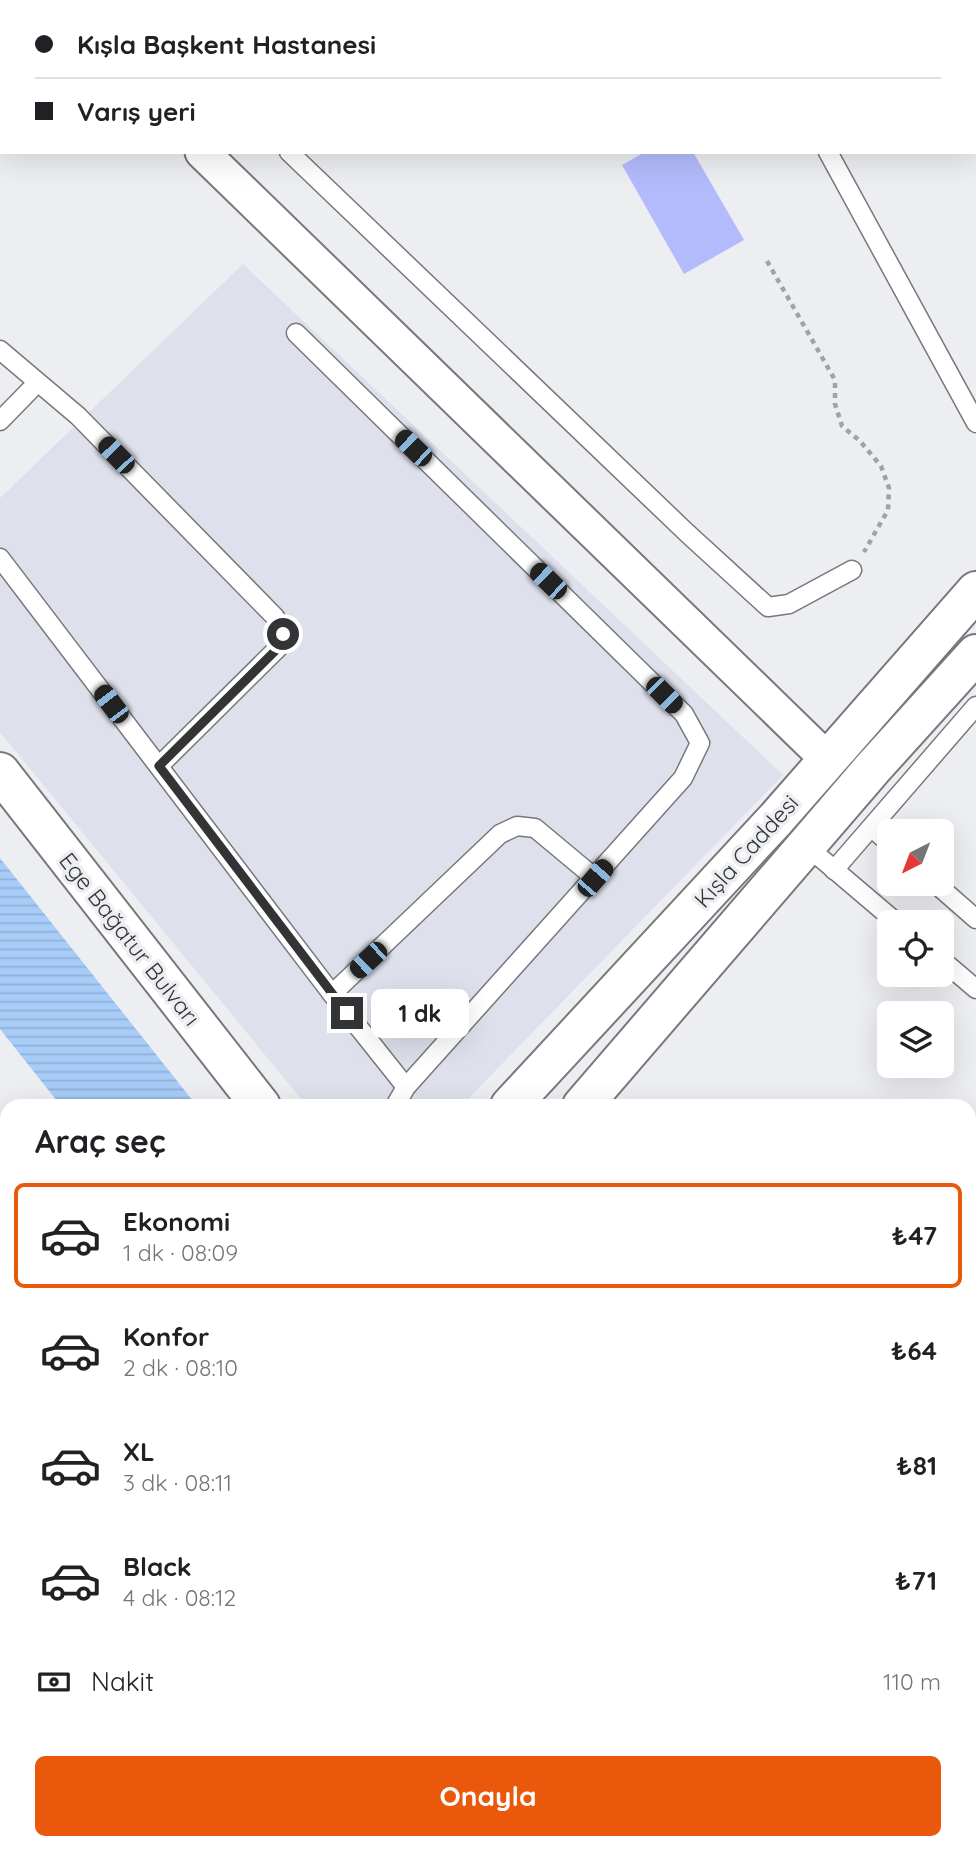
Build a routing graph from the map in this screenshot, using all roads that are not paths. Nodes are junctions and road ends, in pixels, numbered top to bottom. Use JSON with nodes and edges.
{"nodes":[{"id":1,"x":204,"y":154,"type":"edge"},
{"id":2,"x":291,"y":154,"type":"edge"},
{"id":3,"x":829,"y":154,"type":"edge"},
{"id":4,"x":296,"y":333,"type":"dead end"},
{"id":5,"x":0,"y":350,"type":"edge"},
{"id":6,"x":37,"y":383,"type":"junction"},
{"id":7,"x":0,"y":421,"type":"edge"},
{"id":8,"x":976,"y":423,"type":"edge"},
{"id":9,"x":0,"y":558,"type":"edge"},
{"id":10,"x":852,"y":570,"type":"road end"},
{"id":11,"x":976,"y":591,"type":"edge"},
{"id":12,"x":976,"y":654,"type":"edge"},
{"id":13,"x":976,"y":706,"type":"edge"},
{"id":14,"x":827,"y":759,"type":"junction"},
{"id":15,"x":159,"y":766,"type":"junction"},
{"id":16,"x":0,"y":772,"type":"edge"},
{"id":17,"x":776,"y":819,"type":"junction"},
{"id":18,"x":872,"y":828,"type":"junction"},
{"id":19,"x":877,"y":832,"type":"edge"},
{"id":20,"x":820,"y":858,"type":"junction"},
{"id":21,"x":595,"y":878,"type":"junction"},
{"id":22,"x":950,"y":896,"type":"edge"},
{"id":23,"x":882,"y":910,"type":"edge"},
{"id":24,"x":976,"y":919,"type":"edge"},
{"id":25,"x":954,"y":970,"type":"edge"},
{"id":26,"x":976,"y":989,"type":"edge"},
{"id":27,"x":332,"y":994,"type":"junction"},
{"id":28,"x":406,"y":1087,"type":"junction"},
{"id":29,"x":256,"y":1099,"type":"edge"},
{"id":30,"x":399,"y":1099,"type":"edge"},
{"id":31,"x":516,"y":1099,"type":"edge"},
{"id":32,"x":589,"y":1099,"type":"edge"}],
"edges":[{"from":1,"to":14,"type":"street"},
{"from":2,"to":10,"type":"lane"},
{"from":3,"to":8,"type":"lane"},
{"from":4,"to":21,"type":"lane"},
{"from":5,"to":6,"type":"lane"},
{"from":6,"to":7,"type":"lane"},
{"from":6,"to":15,"type":"lane"},
{"from":9,"to":15,"type":"lane"},
{"from":11,"to":14,"type":"main road","name":"Kışla Caddesi"},
{"from":12,"to":20,"type":"main road"},
{"from":13,"to":18,"type":"lane"},
{"from":14,"to":17,"type":"main road","name":"Kışla Caddesi"},
{"from":15,"to":27,"type":"lane"},
{"from":16,"to":29,"type":"main road","name":"Ege Bağatur Bulvarı"},
{"from":17,"to":20,"type":"lane"},
{"from":17,"to":31,"type":"main road","name":"Kışla Caddesi"},
{"from":18,"to":19,"type":"lane"},
{"from":18,"to":20,"type":"lane"},
{"from":20,"to":23,"type":"lane"},
{"from":20,"to":32,"type":"main road"},
{"from":21,"to":27,"type":"lane"},
{"from":21,"to":28,"type":"lane"},
{"from":22,"to":24,"type":"lane"},
{"from":25,"to":26,"type":"lane"},
{"from":27,"to":28,"type":"lane"},
{"from":28,"to":30,"type":"lane"}]}
